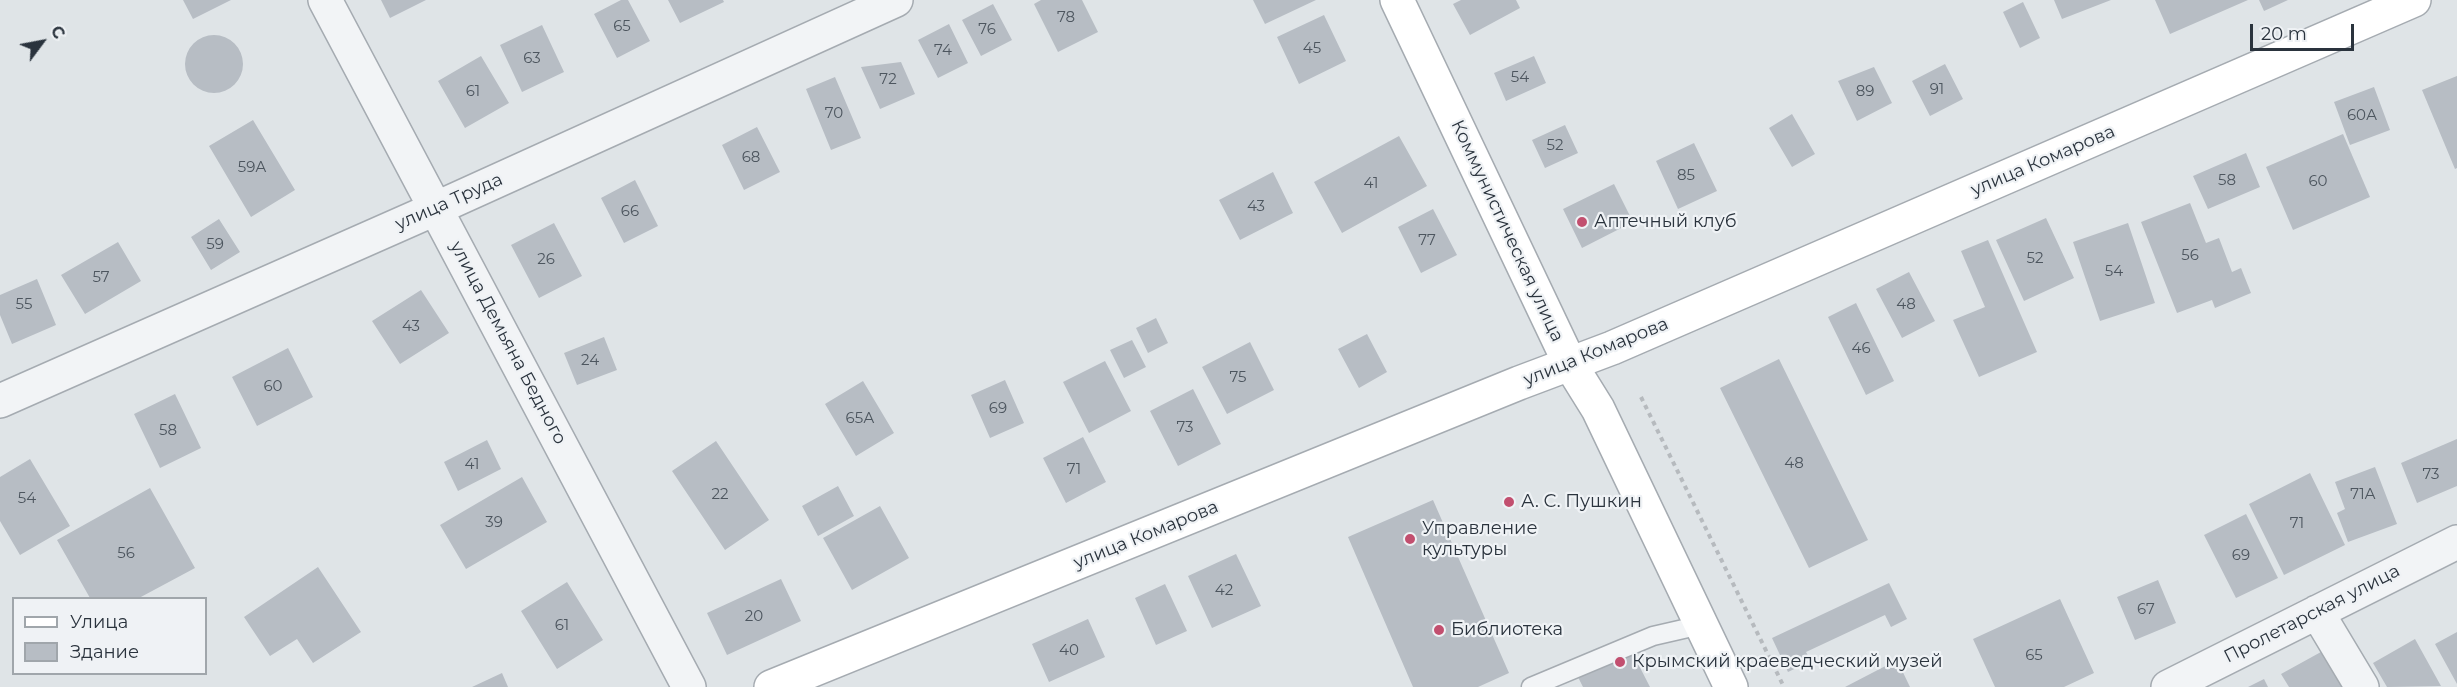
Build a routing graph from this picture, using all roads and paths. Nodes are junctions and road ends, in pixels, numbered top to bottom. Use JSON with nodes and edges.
{"nodes":[{"id":1,"x":326,"y":0,"type":"edge"},
{"id":2,"x":896,"y":0,"type":"edge"},
{"id":3,"x":1397,"y":0,"type":"edge"},
{"id":4,"x":2414,"y":0,"type":"edge"},
{"id":5,"x":437,"y":208,"type":"junction"},
{"id":6,"x":1570,"y":364,"type":"junction"},
{"id":7,"x":1641,"y":397,"type":"dead end"},
{"id":8,"x":0,"y":401,"type":"edge"},
{"id":9,"x":2457,"y":542,"type":"edge"},
{"id":10,"x":2317,"y":612,"type":"junction"},
{"id":11,"x":1701,"y":625,"type":"junction"},
{"id":12,"x":2170,"y":686,"type":"edge"},
{"id":13,"x":689,"y":687,"type":"edge"},
{"id":14,"x":771,"y":687,"type":"edge"},
{"id":15,"x":1531,"y":687,"type":"edge"},
{"id":16,"x":1731,"y":687,"type":"edge"},
{"id":17,"x":1784,"y":687,"type":"edge"},
{"id":18,"x":2362,"y":687,"type":"edge"}],
"edges":[{"from":1,"to":5,"type":"street","name":"улица Демьяна Бедного"},
{"from":2,"to":5,"type":"street","name":"улица Труда"},
{"from":3,"to":6,"type":"main road","name":"Коммунистическая улица"},
{"from":4,"to":6,"type":"main road","name":"улица Комарова"},
{"from":5,"to":8,"type":"street","name":"улица Труда"},
{"from":5,"to":13,"type":"street","name":"улица Демьяна Бедного"},
{"from":6,"to":11,"type":"main road","name":"Коммунистическая улица"},
{"from":6,"to":14,"type":"main road","name":"улица Комарова"},
{"from":7,"to":17,"type":"path"},
{"from":9,"to":10,"type":"street","name":"Пролетарская улица"},
{"from":10,"to":12,"type":"street","name":"Пролетарская улица"},
{"from":10,"to":18,"type":"street"},
{"from":11,"to":15,"type":"lane"},
{"from":11,"to":16,"type":"main road","name":"Коммунистическая улица"}]}
